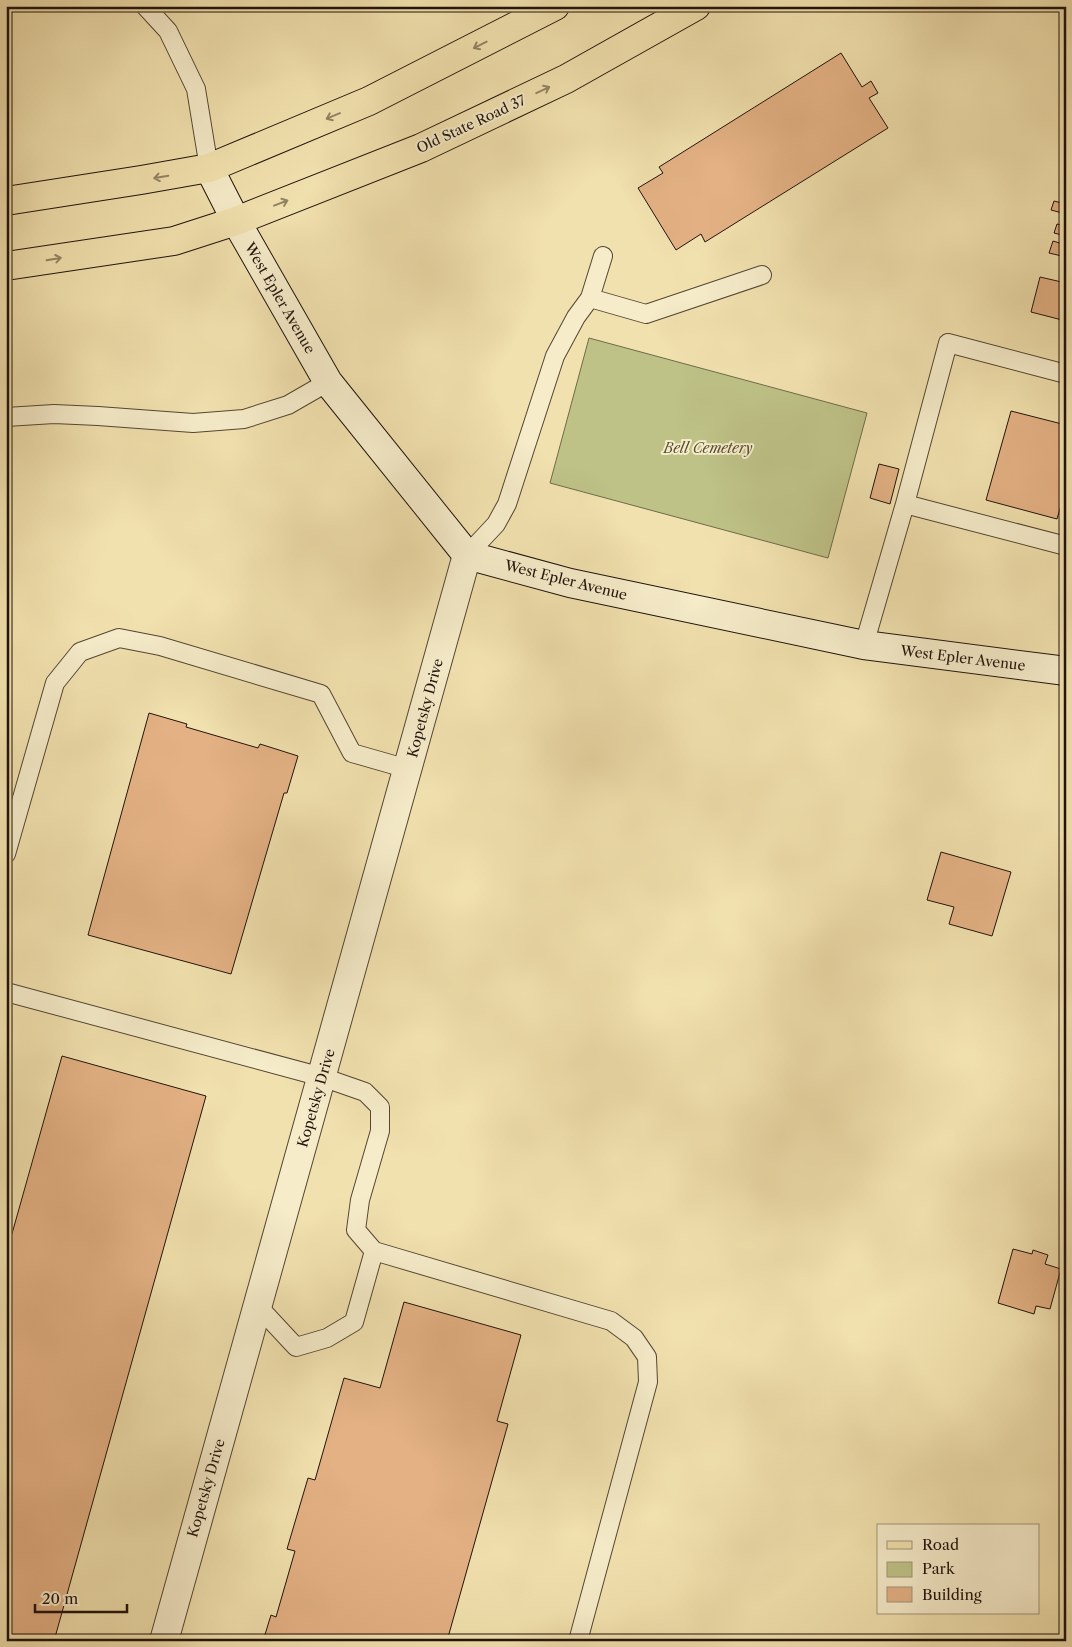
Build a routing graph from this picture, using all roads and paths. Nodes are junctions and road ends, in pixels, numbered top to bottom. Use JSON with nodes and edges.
{"nodes":[{"id":1,"x":145,"y":6,"type":"edge"},
{"id":2,"x":555,"y":6,"type":"edge"},
{"id":3,"x":696,"y":6,"type":"edge"},
{"id":4,"x":209,"y":168,"type":"junction"},
{"id":5,"x":6,"y":201,"type":"edge"},
{"id":6,"x":236,"y":221,"type":"junction"},
{"id":7,"x":603,"y":256,"type":"dead end"},
{"id":8,"x":6,"y":266,"type":"edge"},
{"id":9,"x":762,"y":275,"type":"dead end"},
{"id":10,"x":590,"y":298,"type":"junction"},
{"id":11,"x":1066,"y":374,"type":"edge"},
{"id":12,"x":328,"y":382,"type":"junction"},
{"id":13,"x":6,"y":417,"type":"edge"},
{"id":14,"x":905,"y":504,"type":"junction"},
{"id":15,"x":1066,"y":546,"type":"edge"},
{"id":16,"x":467,"y":555,"type":"junction"},
{"id":17,"x":864,"y":645,"type":"junction"},
{"id":18,"x":1066,"y":671,"type":"edge"},
{"id":19,"x":408,"y":769,"type":"junction"},
{"id":20,"x":6,"y":854,"type":"edge"},
{"id":21,"x":6,"y":992,"type":"edge"},
{"id":22,"x":322,"y":1077,"type":"junction"},
{"id":23,"x":374,"y":1251,"type":"junction"},
{"id":24,"x":258,"y":1305,"type":"junction"},
{"id":25,"x":164,"y":1641,"type":"edge"},
{"id":26,"x":578,"y":1641,"type":"edge"}],
"edges":[{"from":1,"to":4,"type":"lane"},
{"from":2,"to":4,"type":"main road","one_way":true},
{"from":6,"to":3,"type":"main road","name":"Old State Road 37","one_way":true},
{"from":4,"to":5,"type":"main road","one_way":true},
{"from":4,"to":6,"type":"street","name":"West Epler Avenue"},
{"from":8,"to":6,"type":"main road","one_way":true},
{"from":6,"to":12,"type":"street","name":"West Epler Avenue"},
{"from":7,"to":10,"type":"lane"},
{"from":9,"to":10,"type":"lane"},
{"from":10,"to":16,"type":"lane"},
{"from":11,"to":14,"type":"lane"},
{"from":12,"to":13,"type":"lane"},
{"from":12,"to":16,"type":"street","name":"West Epler Avenue"},
{"from":14,"to":15,"type":"lane"},
{"from":14,"to":17,"type":"lane"},
{"from":16,"to":17,"type":"street","name":"West Epler Avenue"},
{"from":16,"to":19,"type":"street","name":"Kopetsky Drive"},
{"from":17,"to":18,"type":"street","name":"West Epler Avenue"},
{"from":19,"to":20,"type":"lane"},
{"from":19,"to":22,"type":"street","name":"Kopetsky Drive"},
{"from":21,"to":22,"type":"lane"},
{"from":22,"to":23,"type":"lane"},
{"from":22,"to":24,"type":"street","name":"Kopetsky Drive"},
{"from":23,"to":24,"type":"lane"},
{"from":23,"to":26,"type":"lane"},
{"from":24,"to":25,"type":"street","name":"Kopetsky Drive"}]}
